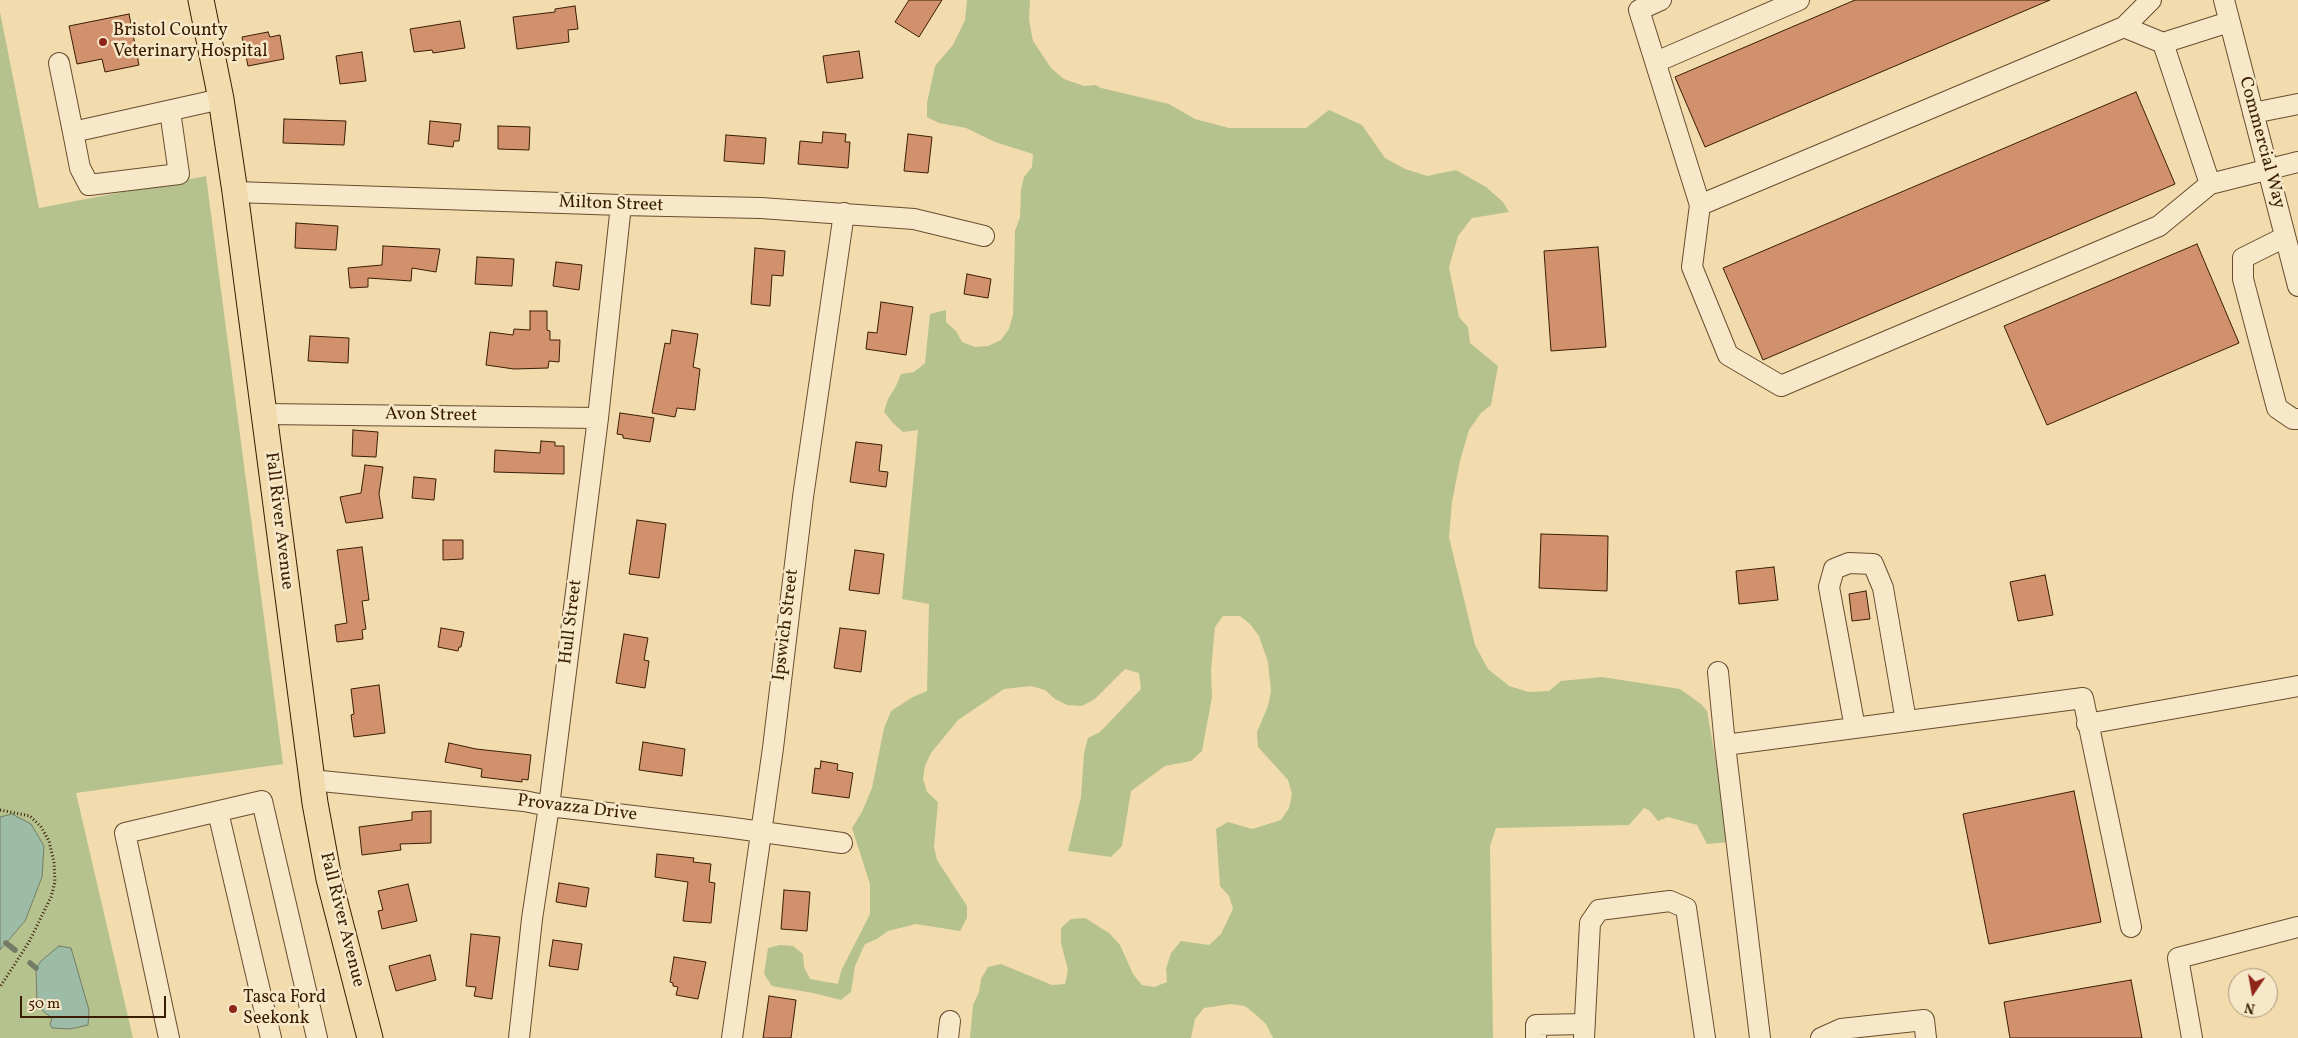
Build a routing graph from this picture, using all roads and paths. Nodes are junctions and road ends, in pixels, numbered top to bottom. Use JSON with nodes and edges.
{"nodes":[{"id":1,"x":201,"y":0,"type":"edge"},
{"id":2,"x":1661,"y":0,"type":"edge"},
{"id":3,"x":1800,"y":0,"type":"edge"},
{"id":4,"x":2151,"y":0,"type":"edge"},
{"id":5,"x":2228,"y":6,"type":"edge"},
{"id":6,"x":2124,"y":27,"type":"junction"},
{"id":7,"x":2163,"y":43,"type":"junction"},
{"id":8,"x":1656,"y":62,"type":"junction"},
{"id":9,"x":59,"y":63,"type":"dead end"},
{"id":10,"x":221,"y":99,"type":"junction"},
{"id":11,"x":2298,"y":104,"type":"edge"},
{"id":12,"x":170,"y":111,"type":"junction"},
{"id":13,"x":2253,"y":113,"type":"junction"},
{"id":14,"x":74,"y":132,"type":"junction"},
{"id":15,"x":2298,"y":162,"type":"edge"},
{"id":16,"x":2268,"y":170,"type":"junction"},
{"id":17,"x":2210,"y":184,"type":"junction"},
{"id":18,"x":235,"y":192,"type":"junction"},
{"id":19,"x":621,"y":205,"type":"junction"},
{"id":20,"x":1700,"y":205,"type":"junction"},
{"id":21,"x":844,"y":213,"type":"junction"},
{"id":22,"x":984,"y":236,"type":"dead end"},
{"id":23,"x":2285,"y":237,"type":"junction"},
{"id":24,"x":2297,"y":278,"type":"edge"},
{"id":25,"x":264,"y":414,"type":"junction"},
{"id":26,"x":598,"y":418,"type":"junction"},
{"id":27,"x":2298,"y":418,"type":"edge"},
{"id":28,"x":1718,"y":672,"type":"dead end"},
{"id":29,"x":2298,"y":686,"type":"edge"},
{"id":30,"x":1906,"y":721,"type":"junction"},
{"id":31,"x":2087,"y":724,"type":"junction"},
{"id":32,"x":1855,"y":728,"type":"junction"},
{"id":33,"x":1725,"y":745,"type":"junction"},
{"id":34,"x":311,"y":780,"type":"junction"},
{"id":35,"x":549,"y":806,"type":"junction"},
{"id":36,"x":0,"y":810,"type":"edge"},
{"id":37,"x":218,"y":812,"type":"junction"},
{"id":38,"x":760,"y":833,"type":"junction"},
{"id":39,"x":842,"y":843,"type":"dead end"},
{"id":40,"x":2131,"y":927,"type":"dead end"},
{"id":41,"x":2298,"y":927,"type":"edge"},
{"id":42,"x":0,"y":987,"type":"edge"},
{"id":43,"x":1584,"y":1031,"type":"edge"},
{"id":44,"x":169,"y":1038,"type":"edge"},
{"id":45,"x":271,"y":1038,"type":"edge"},
{"id":46,"x":317,"y":1038,"type":"edge"},
{"id":47,"x":370,"y":1038,"type":"edge"},
{"id":48,"x":519,"y":1038,"type":"edge"},
{"id":49,"x":732,"y":1038,"type":"edge"},
{"id":50,"x":1536,"y":1038,"type":"edge"},
{"id":51,"x":1701,"y":1038,"type":"edge"},
{"id":52,"x":1760,"y":1038,"type":"edge"},
{"id":53,"x":1821,"y":1038,"type":"edge"},
{"id":54,"x":1926,"y":1038,"type":"edge"},
{"id":55,"x":2192,"y":1038,"type":"edge"}],
"edges":[{"from":1,"to":10,"type":"main road","name":"Fall River Avenue"},
{"from":2,"to":8,"type":"street"},
{"from":3,"to":8,"type":"street"},
{"from":4,"to":6,"type":"street"},
{"from":5,"to":7,"type":"street"},
{"from":5,"to":13,"type":"street","name":"Commercial Way"},
{"from":6,"to":7,"type":"street"},
{"from":6,"to":20,"type":"street"},
{"from":7,"to":17,"type":"street"},
{"from":8,"to":20,"type":"street"},
{"from":9,"to":14,"type":"street"},
{"from":10,"to":12,"type":"street"},
{"from":10,"to":18,"type":"main road","name":"Fall River Avenue"},
{"from":11,"to":13,"type":"street"},
{"from":12,"to":14,"type":"street"},
{"from":12,"to":14,"type":"street"},
{"from":13,"to":16,"type":"street","name":"Commercial Way"},
{"from":15,"to":16,"type":"street"},
{"from":16,"to":17,"type":"street"},
{"from":16,"to":23,"type":"street","name":"Commercial Way"},
{"from":17,"to":20,"type":"street"},
{"from":18,"to":19,"type":"street","name":"Milton Street"},
{"from":18,"to":25,"type":"main road","name":"Fall River Avenue"},
{"from":19,"to":21,"type":"street","name":"Milton Street"},
{"from":19,"to":26,"type":"street","name":"Hull Street"},
{"from":21,"to":22,"type":"street","name":"Milton Street"},
{"from":21,"to":38,"type":"street","name":"Ipswich Street"},
{"from":23,"to":24,"type":"street","name":"Commercial Way"},
{"from":23,"to":27,"type":"street"},
{"from":25,"to":26,"type":"street","name":"Avon Street"},
{"from":25,"to":34,"type":"main road","name":"Fall River Avenue"},
{"from":26,"to":35,"type":"street","name":"Hull Street"},
{"from":28,"to":33,"type":"street"},
{"from":29,"to":31,"type":"street"},
{"from":30,"to":31,"type":"street"},
{"from":30,"to":32,"type":"street"},
{"from":30,"to":32,"type":"street"},
{"from":31,"to":40,"type":"street"},
{"from":32,"to":33,"type":"street"},
{"from":33,"to":52,"type":"street"},
{"from":34,"to":35,"type":"street","name":"Provazza Drive"},
{"from":34,"to":47,"type":"main road","name":"Fall River Avenue"},
{"from":35,"to":38,"type":"street","name":"Provazza Drive"},
{"from":35,"to":48,"type":"street","name":"Hull Street"},
{"from":36,"to":42,"type":"path"},
{"from":37,"to":44,"type":"street"},
{"from":37,"to":45,"type":"street"},
{"from":37,"to":46,"type":"street"},
{"from":38,"to":39,"type":"street","name":"Provazza Drive"},
{"from":38,"to":49,"type":"street","name":"Ipswich Street"},
{"from":41,"to":55,"type":"street"},
{"from":43,"to":50,"type":"street"},
{"from":43,"to":51,"type":"street"},
{"from":53,"to":54,"type":"street"}]}
